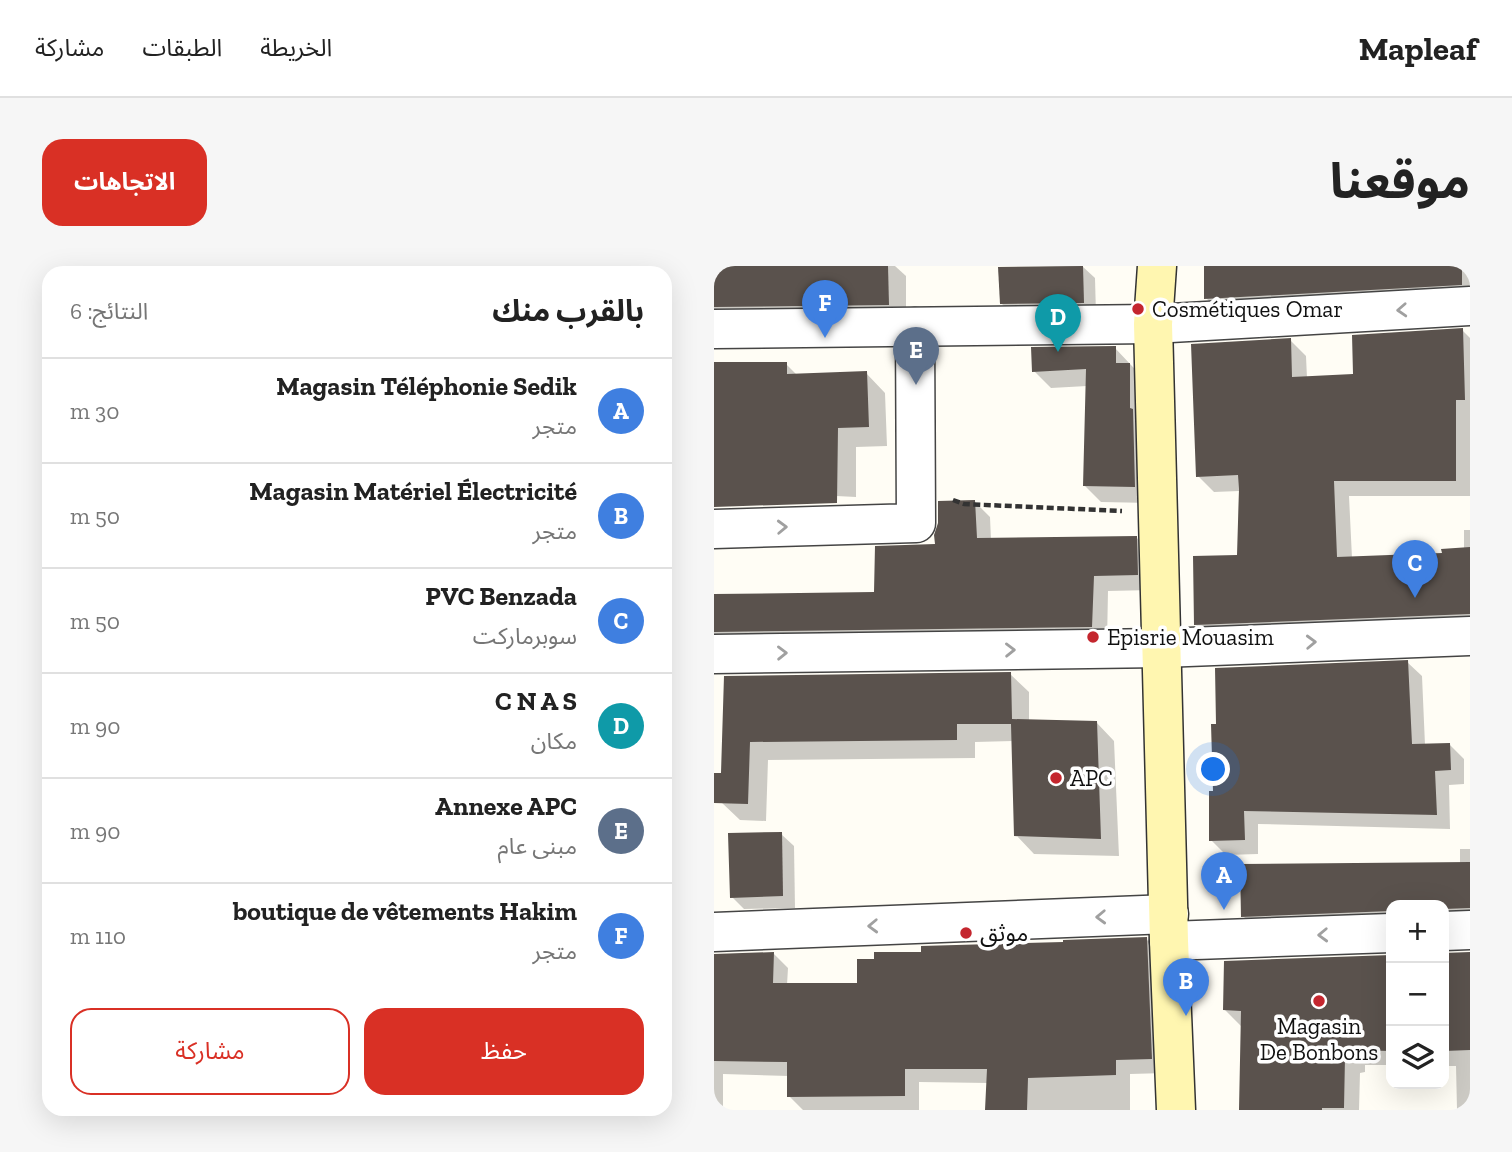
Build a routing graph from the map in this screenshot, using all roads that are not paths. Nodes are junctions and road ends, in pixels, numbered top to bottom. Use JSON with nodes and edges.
{"nodes":[{"id":1,"x":1157,"y":266,"type":"edge"},
{"id":2,"x":1470,"y":306,"type":"edge"},
{"id":3,"x":1153,"y":324,"type":"junction"},
{"id":4,"x":915,"y":327,"type":"junction"},
{"id":5,"x":714,"y":330,"type":"edge"},
{"id":6,"x":714,"y":529,"type":"edge"},
{"id":7,"x":1470,"y":636,"type":"edge"},
{"id":8,"x":1162,"y":648,"type":"junction"},
{"id":9,"x":714,"y":654,"type":"edge"},
{"id":10,"x":1169,"y":928,"type":"junction"},
{"id":11,"x":1470,"y":930,"type":"edge"},
{"id":12,"x":1449,"y":931,"type":"edge"},
{"id":13,"x":714,"y":932,"type":"edge"},
{"id":14,"x":1386,"y":933,"type":"edge"},
{"id":15,"x":1176,"y":1110,"type":"edge"}],
"edges":[{"from":1,"to":3,"type":"main road"},
{"from":2,"to":3,"type":"street","one_way":true},
{"from":3,"to":4,"type":"street"},
{"from":3,"to":8,"type":"main road"},
{"from":4,"to":5,"type":"street"},
{"from":6,"to":4,"type":"street","one_way":true},
{"from":8,"to":7,"type":"street","one_way":true},
{"from":9,"to":8,"type":"street","one_way":true},
{"from":8,"to":10,"type":"main road"},
{"from":10,"to":13,"type":"street","one_way":true},
{"from":14,"to":10,"type":"street","one_way":true},
{"from":10,"to":15,"type":"main road"},
{"from":11,"to":12,"type":"street"}]}
